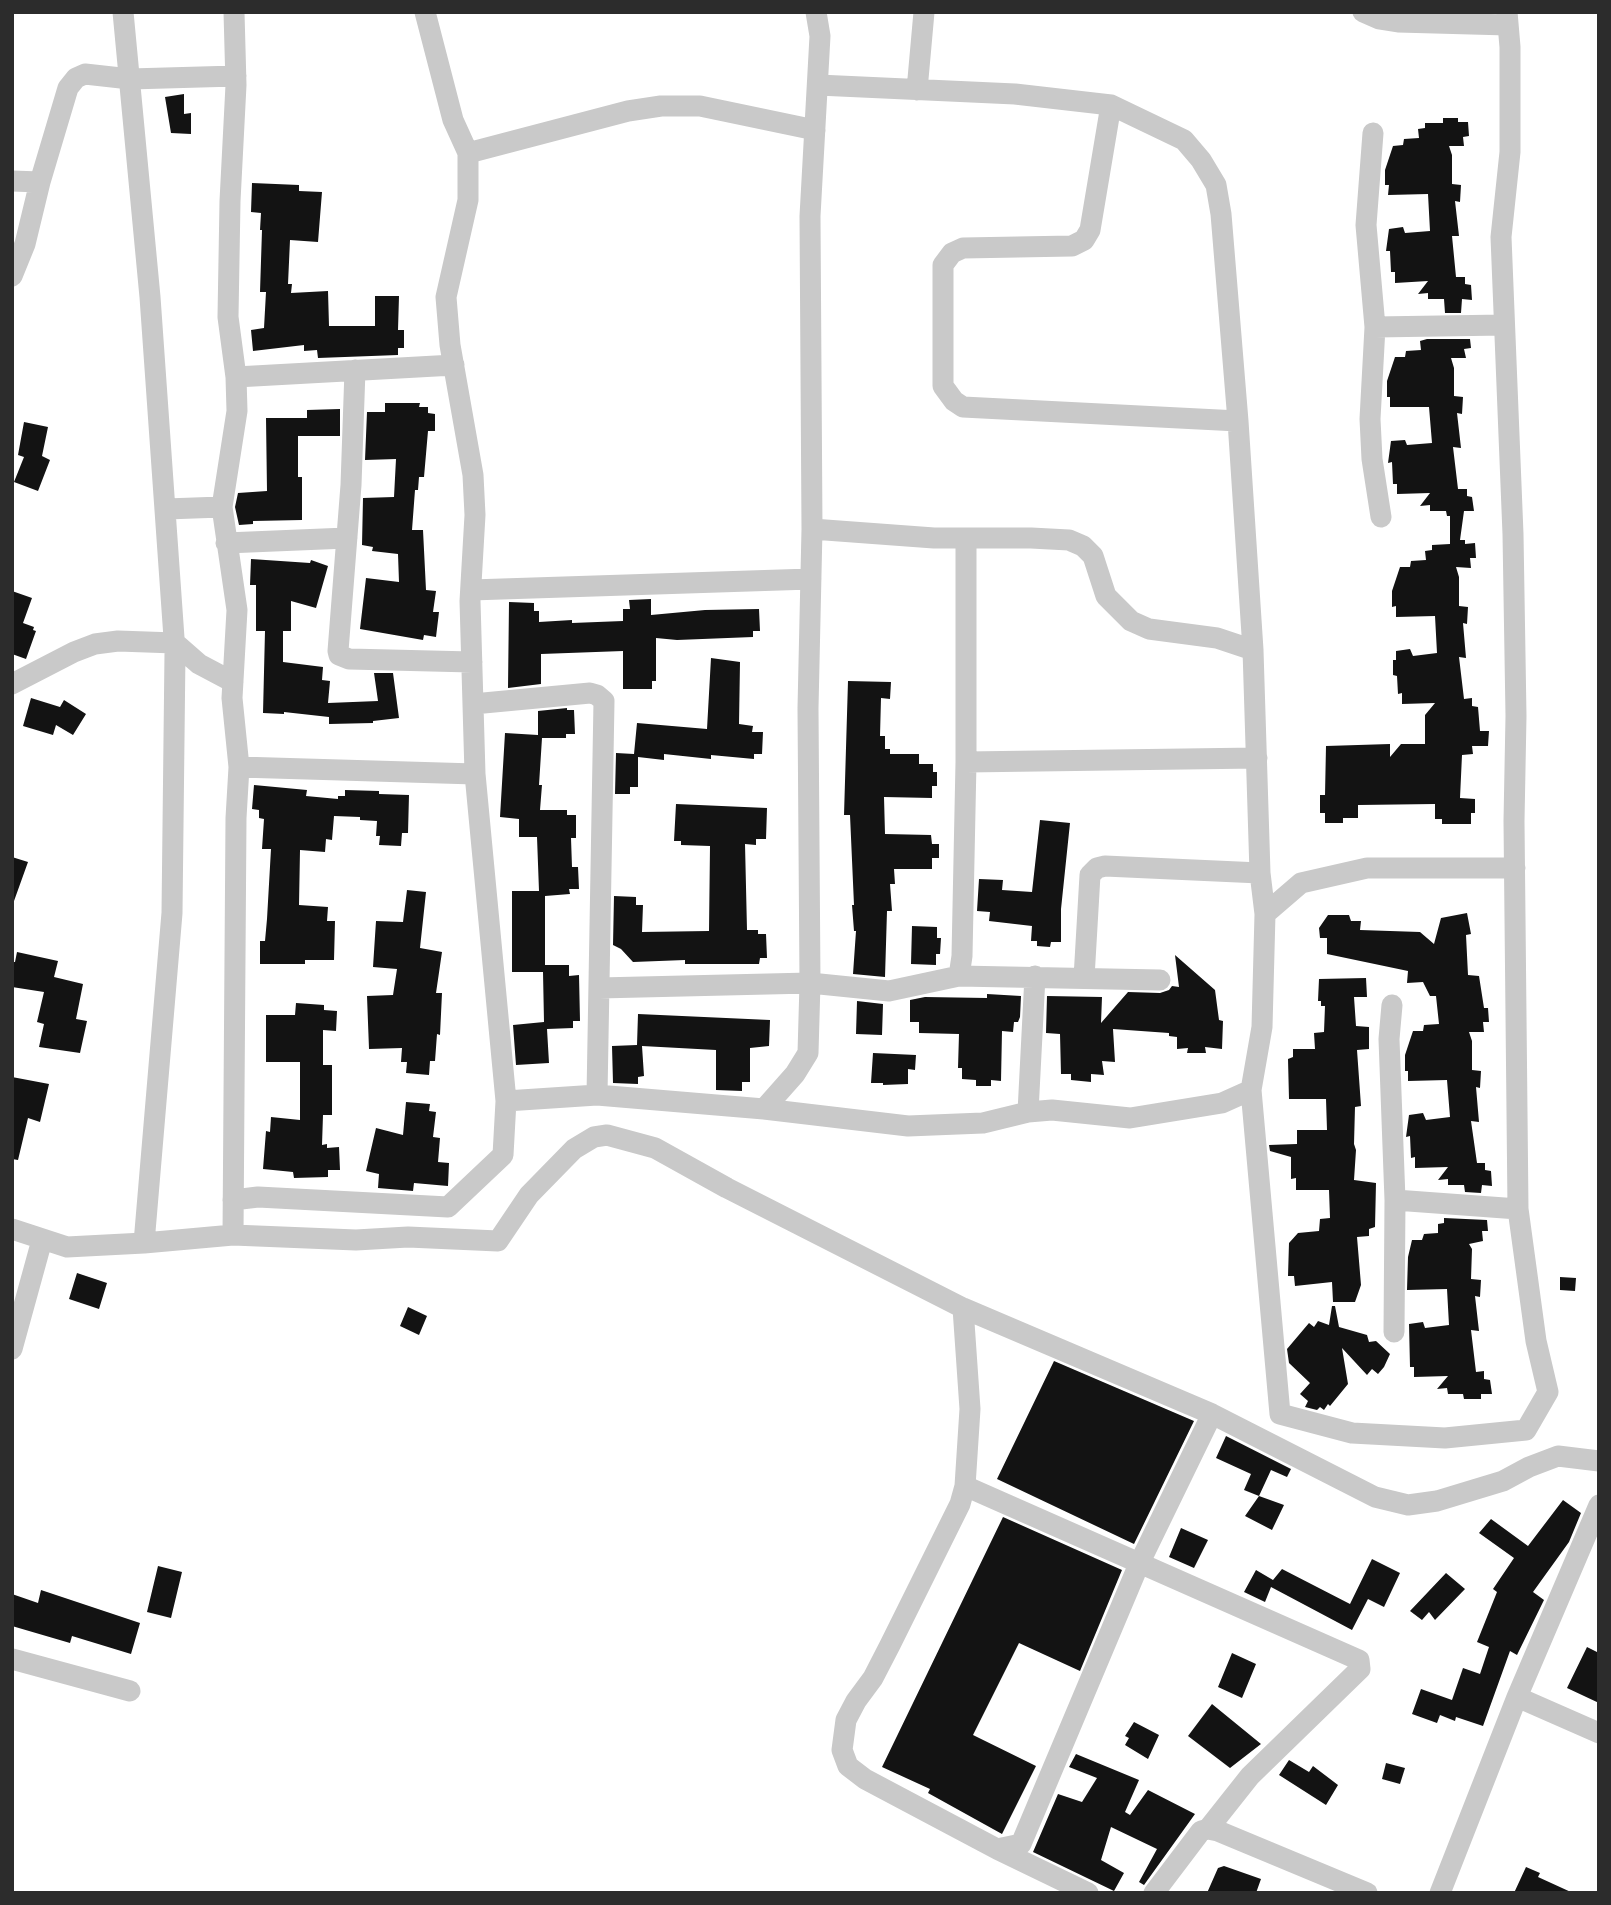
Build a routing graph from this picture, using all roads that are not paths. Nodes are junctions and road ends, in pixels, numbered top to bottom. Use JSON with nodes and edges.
{"nodes":[{"id":1,"x":123,"y":12,"type":"edge"},
{"id":2,"x":234,"y":12,"type":"edge"},
{"id":3,"x":425,"y":12,"type":"edge"},
{"id":4,"x":816,"y":12,"type":"edge"},
{"id":5,"x":924,"y":12,"type":"edge"},
{"id":6,"x":1363,"y":12,"type":"edge"},
{"id":7,"x":1507,"y":19,"type":"edge"},
{"id":8,"x":236,"y":76,"type":"junction"},
{"id":9,"x":130,"y":79,"type":"junction"},
{"id":10,"x":818,"y":85,"type":"junction"},
{"id":11,"x":917,"y":90,"type":"junction"},
{"id":12,"x":1111,"y":105,"type":"junction"},
{"id":13,"x":815,"y":130,"type":"junction"},
{"id":14,"x":1373,"y":132,"type":"dead end"},
{"id":15,"x":468,"y":153,"type":"junction"},
{"id":16,"x":12,"y":181,"type":"edge"},
{"id":17,"x":40,"y":182,"type":"junction"},
{"id":18,"x":12,"y":276,"type":"edge"},
{"id":19,"x":1504,"y":325,"type":"junction"},
{"id":20,"x":1375,"y":327,"type":"junction"},
{"id":21,"x":454,"y":365,"type":"junction"},
{"id":22,"x":355,"y":370,"type":"junction"},
{"id":23,"x":236,"y":377,"type":"junction"},
{"id":24,"x":1238,"y":421,"type":"junction"},
{"id":25,"x":222,"y":507,"type":"junction"},
{"id":26,"x":166,"y":509,"type":"junction"},
{"id":27,"x":1381,"y":517,"type":"dead end"},
{"id":28,"x":812,"y":529,"type":"junction"},
{"id":29,"x":347,"y":538,"type":"junction"},
{"id":30,"x":966,"y":539,"type":"junction"},
{"id":31,"x":226,"y":542,"type":"junction"},
{"id":32,"x":811,"y":579,"type":"junction"},
{"id":33,"x":471,"y":590,"type":"junction"},
{"id":34,"x":175,"y":643,"type":"junction"},
{"id":35,"x":1253,"y":650,"type":"junction"},
{"id":36,"x":472,"y":662,"type":"junction"},
{"id":37,"x":233,"y":682,"type":"junction"},
{"id":38,"x":12,"y":684,"type":"edge"},
{"id":39,"x":473,"y":704,"type":"junction"},
{"id":40,"x":1256,"y":758,"type":"junction"},
{"id":41,"x":966,"y":762,"type":"junction"},
{"id":42,"x":239,"y":766,"type":"junction"},
{"id":43,"x":475,"y":774,"type":"junction"},
{"id":44,"x":1514,"y":868,"type":"junction"},
{"id":45,"x":1260,"y":873,"type":"junction"},
{"id":46,"x":1265,"y":914,"type":"junction"},
{"id":47,"x":959,"y":976,"type":"junction"},
{"id":48,"x":1035,"y":976,"type":"junction"},
{"id":49,"x":1084,"y":978,"type":"junction"},
{"id":50,"x":1160,"y":980,"type":"dead end"},
{"id":51,"x":810,"y":984,"type":"junction"},
{"id":52,"x":599,"y":988,"type":"junction"},
{"id":53,"x":1392,"y":1004,"type":"dead end"},
{"id":54,"x":1251,"y":1090,"type":"junction"},
{"id":55,"x":597,"y":1095,"type":"junction"},
{"id":56,"x":506,"y":1101,"type":"junction"},
{"id":57,"x":764,"y":1109,"type":"junction"},
{"id":58,"x":1028,"y":1112,"type":"junction"},
{"id":59,"x":233,"y":1200,"type":"junction"},
{"id":60,"x":1395,"y":1200,"type":"junction"},
{"id":61,"x":1518,"y":1209,"type":"junction"},
{"id":62,"x":12,"y":1229,"type":"edge"},
{"id":63,"x":233,"y":1235,"type":"junction"},
{"id":64,"x":42,"y":1241,"type":"junction"},
{"id":65,"x":144,"y":1243,"type":"junction"},
{"id":66,"x":962,"y":1308,"type":"junction"},
{"id":67,"x":1394,"y":1332,"type":"dead end"},
{"id":68,"x":12,"y":1349,"type":"edge"},
{"id":69,"x":1212,"y":1414,"type":"junction"},
{"id":70,"x":1599,"y":1461,"type":"edge"},
{"id":71,"x":965,"y":1486,"type":"junction"},
{"id":72,"x":1599,"y":1505,"type":"edge"},
{"id":73,"x":1139,"y":1564,"type":"junction"},
{"id":74,"x":12,"y":1659,"type":"edge"},
{"id":75,"x":130,"y":1691,"type":"dead end"},
{"id":76,"x":1517,"y":1697,"type":"junction"},
{"id":77,"x":1599,"y":1732,"type":"edge"},
{"id":78,"x":1208,"y":1829,"type":"junction"},
{"id":79,"x":997,"y":1849,"type":"junction"},
{"id":80,"x":1088,"y":1893,"type":"edge"},
{"id":81,"x":1154,"y":1893,"type":"edge"},
{"id":82,"x":1367,"y":1893,"type":"edge"},
{"id":83,"x":1440,"y":1893,"type":"edge"}],
"edges":[{"from":1,"to":9,"type":"street"},
{"from":2,"to":8,"type":"street"},
{"from":3,"to":15,"type":"street"},
{"from":4,"to":10,"type":"street"},
{"from":5,"to":11,"type":"street"},
{"from":6,"to":7,"type":"street"},
{"from":7,"to":19,"type":"street"},
{"from":8,"to":9,"type":"street"},
{"from":8,"to":23,"type":"street"},
{"from":9,"to":17,"type":"street"},
{"from":9,"to":26,"type":"street"},
{"from":10,"to":11,"type":"street"},
{"from":10,"to":13,"type":"street"},
{"from":11,"to":12,"type":"street"},
{"from":12,"to":24,"type":"street"},
{"from":12,"to":24,"type":"street"},
{"from":13,"to":15,"type":"street"},
{"from":13,"to":28,"type":"street"},
{"from":14,"to":20,"type":"street"},
{"from":15,"to":21,"type":"street"},
{"from":16,"to":17,"type":"street"},
{"from":17,"to":18,"type":"street"},
{"from":19,"to":20,"type":"street"},
{"from":19,"to":44,"type":"street"},
{"from":20,"to":27,"type":"street"},
{"from":21,"to":22,"type":"street"},
{"from":21,"to":33,"type":"street"},
{"from":22,"to":23,"type":"street"},
{"from":22,"to":29,"type":"street"},
{"from":23,"to":25,"type":"street"},
{"from":24,"to":35,"type":"street"},
{"from":25,"to":26,"type":"street"},
{"from":25,"to":31,"type":"street"},
{"from":26,"to":34,"type":"street"},
{"from":28,"to":30,"type":"street"},
{"from":28,"to":32,"type":"street"},
{"from":29,"to":31,"type":"street"},
{"from":29,"to":36,"type":"street"},
{"from":30,"to":35,"type":"street"},
{"from":30,"to":41,"type":"street"},
{"from":31,"to":37,"type":"street"},
{"from":32,"to":33,"type":"street"},
{"from":32,"to":51,"type":"street"},
{"from":33,"to":36,"type":"street"},
{"from":34,"to":37,"type":"street"},
{"from":34,"to":38,"type":"street"},
{"from":34,"to":65,"type":"street"},
{"from":35,"to":40,"type":"street"},
{"from":36,"to":39,"type":"street"},
{"from":37,"to":42,"type":"street"},
{"from":39,"to":43,"type":"street"},
{"from":39,"to":52,"type":"street"},
{"from":40,"to":41,"type":"street"},
{"from":40,"to":45,"type":"street"},
{"from":41,"to":47,"type":"street"},
{"from":42,"to":43,"type":"street"},
{"from":42,"to":59,"type":"street"},
{"from":43,"to":56,"type":"street"},
{"from":44,"to":46,"type":"street"},
{"from":44,"to":61,"type":"street"},
{"from":45,"to":46,"type":"street"},
{"from":45,"to":49,"type":"street"},
{"from":46,"to":54,"type":"street"},
{"from":47,"to":48,"type":"street"},
{"from":47,"to":51,"type":"street"},
{"from":48,"to":49,"type":"street"},
{"from":48,"to":58,"type":"street"},
{"from":49,"to":50,"type":"street"},
{"from":51,"to":52,"type":"street"},
{"from":51,"to":57,"type":"street"},
{"from":52,"to":55,"type":"street"},
{"from":53,"to":60,"type":"street"},
{"from":54,"to":58,"type":"street"},
{"from":54,"to":61,"type":"street"},
{"from":55,"to":56,"type":"street"},
{"from":55,"to":57,"type":"street"},
{"from":56,"to":59,"type":"street"},
{"from":57,"to":58,"type":"street"},
{"from":59,"to":63,"type":"street"},
{"from":60,"to":61,"type":"street"},
{"from":60,"to":67,"type":"street"},
{"from":62,"to":64,"type":"street"},
{"from":63,"to":65,"type":"street"},
{"from":63,"to":66,"type":"street"},
{"from":64,"to":65,"type":"street"},
{"from":64,"to":68,"type":"street"},
{"from":66,"to":69,"type":"street"},
{"from":66,"to":71,"type":"street"},
{"from":69,"to":70,"type":"street"},
{"from":69,"to":73,"type":"street"},
{"from":71,"to":73,"type":"street"},
{"from":71,"to":79,"type":"street"},
{"from":72,"to":76,"type":"street"},
{"from":73,"to":78,"type":"street"},
{"from":73,"to":79,"type":"street"},
{"from":74,"to":75,"type":"street"},
{"from":76,"to":77,"type":"street"},
{"from":76,"to":83,"type":"street"},
{"from":78,"to":81,"type":"street"},
{"from":78,"to":82,"type":"street"},
{"from":79,"to":80,"type":"street"}]}
